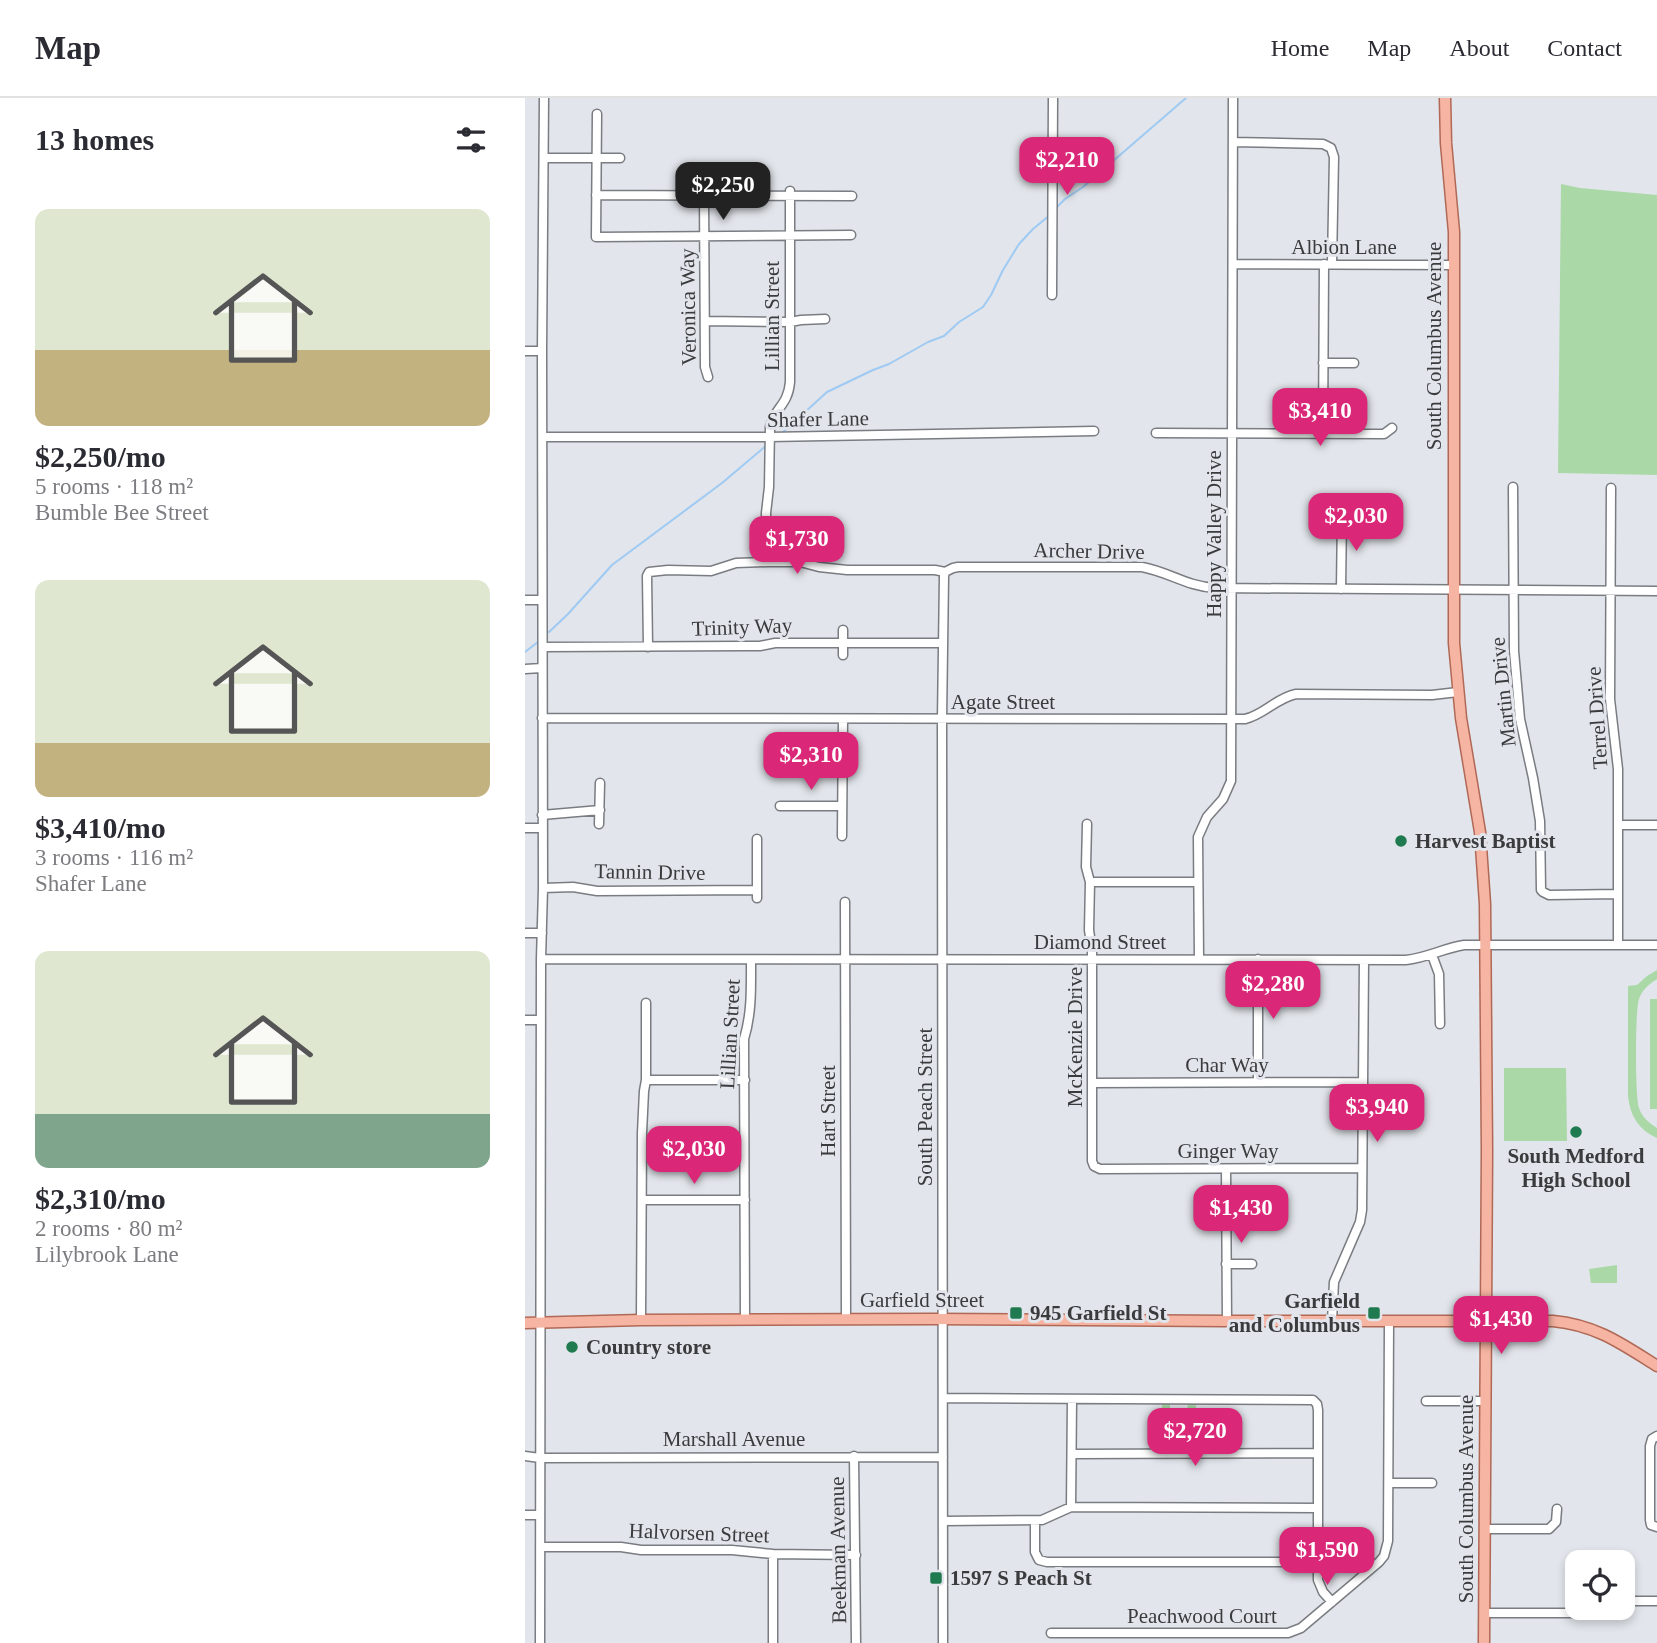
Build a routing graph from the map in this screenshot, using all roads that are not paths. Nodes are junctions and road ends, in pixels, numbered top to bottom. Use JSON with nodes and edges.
{"nodes":[{"id":1,"x":544,"y":98,"type":"edge"},
{"id":2,"x":1053,"y":98,"type":"edge"},
{"id":3,"x":1233,"y":98,"type":"edge"},
{"id":4,"x":1445,"y":98,"type":"edge"},
{"id":5,"x":597,"y":114,"type":"dead end"},
{"id":6,"x":1234,"y":142,"type":"junction"},
{"id":7,"x":544,"y":158,"type":"junction"},
{"id":8,"x":596,"y":158,"type":"junction"},
{"id":9,"x":619,"y":158,"type":"dead end"},
{"id":10,"x":704,"y":193,"type":"junction"},
{"id":11,"x":790,"y":193,"type":"junction"},
{"id":12,"x":596,"y":195,"type":"junction"},
{"id":13,"x":852,"y":196,"type":"dead end"},
{"id":14,"x":851,"y":235,"type":"dead end"},
{"id":15,"x":704,"y":236,"type":"junction"},
{"id":16,"x":790,"y":236,"type":"junction"},
{"id":17,"x":1233,"y":264,"type":"junction"},
{"id":18,"x":1328,"y":264,"type":"junction"},
{"id":19,"x":1454,"y":265,"type":"junction"},
{"id":20,"x":1052,"y":295,"type":"dead end"},
{"id":21,"x":825,"y":319,"type":"dead end"},
{"id":22,"x":705,"y":321,"type":"junction"},
{"id":23,"x":790,"y":322,"type":"junction"},
{"id":24,"x":525,"y":351,"type":"edge"},
{"id":25,"x":543,"y":351,"type":"junction"},
{"id":26,"x":1323,"y":363,"type":"junction"},
{"id":27,"x":1354,"y":363,"type":"dead end"},
{"id":28,"x":708,"y":377,"type":"dead end"},
{"id":29,"x":1392,"y":428,"type":"dead end"},
{"id":30,"x":1094,"y":431,"type":"dead end"},
{"id":31,"x":1156,"y":433,"type":"dead end"},
{"id":32,"x":1232,"y":433,"type":"junction"},
{"id":33,"x":1323,"y":433,"type":"junction"},
{"id":34,"x":543,"y":437,"type":"junction"},
{"id":35,"x":769,"y":438,"type":"junction"},
{"id":36,"x":1513,"y":487,"type":"dead end"},
{"id":37,"x":1611,"y":488,"type":"dead end"},
{"id":38,"x":1342,"y":516,"type":"dead end"},
{"id":39,"x":767,"y":562,"type":"junction"},
{"id":40,"x":945,"y":572,"type":"junction"},
{"id":41,"x":1232,"y":589,"type":"junction"},
{"id":42,"x":1341,"y":589,"type":"junction"},
{"id":43,"x":1453,"y":589,"type":"junction"},
{"id":44,"x":1513,"y":590,"type":"junction"},
{"id":45,"x":1610,"y":590,"type":"junction"},
{"id":46,"x":1657,"y":591,"type":"edge"},
{"id":47,"x":525,"y":600,"type":"edge"},
{"id":48,"x":542,"y":600,"type":"junction"},
{"id":49,"x":843,"y":630,"type":"dead end"},
{"id":50,"x":843,"y":643,"type":"junction"},
{"id":51,"x":943,"y":643,"type":"junction"},
{"id":52,"x":543,"y":647,"type":"junction"},
{"id":53,"x":648,"y":647,"type":"junction"},
{"id":54,"x":843,"y":655,"type":"dead end"},
{"id":55,"x":542,"y":668,"type":"junction"},
{"id":56,"x":525,"y":669,"type":"edge"},
{"id":57,"x":1458,"y":692,"type":"junction"},
{"id":58,"x":542,"y":718,"type":"junction"},
{"id":59,"x":843,"y":719,"type":"junction"},
{"id":60,"x":943,"y":719,"type":"junction"},
{"id":61,"x":1231,"y":719,"type":"junction"},
{"id":62,"x":600,"y":783,"type":"dead end"},
{"id":63,"x":780,"y":806,"type":"dead end"},
{"id":64,"x":842,"y":806,"type":"junction"},
{"id":65,"x":600,"y":810,"type":"junction"},
{"id":66,"x":542,"y":815,"type":"junction"},
{"id":67,"x":599,"y":824,"type":"dead end"},
{"id":68,"x":1087,"y":824,"type":"dead end"},
{"id":69,"x":1618,"y":825,"type":"junction"},
{"id":70,"x":1657,"y":825,"type":"edge"},
{"id":71,"x":525,"y":828,"type":"edge"},
{"id":72,"x":542,"y":828,"type":"junction"},
{"id":73,"x":842,"y":836,"type":"dead end"},
{"id":74,"x":757,"y":839,"type":"dead end"},
{"id":75,"x":1198,"y":881,"type":"junction"},
{"id":76,"x":1090,"y":882,"type":"junction"},
{"id":77,"x":543,"y":888,"type":"junction"},
{"id":78,"x":1618,"y":894,"type":"junction"},
{"id":79,"x":845,"y":902,"type":"dead end"},
{"id":80,"x":525,"y":933,"type":"edge"},
{"id":81,"x":542,"y":933,"type":"junction"},
{"id":82,"x":1485,"y":944,"type":"junction"},
{"id":83,"x":1618,"y":945,"type":"junction"},
{"id":84,"x":1657,"y":945,"type":"edge"},
{"id":85,"x":1432,"y":955,"type":"junction"},
{"id":86,"x":942,"y":959,"type":"junction"},
{"id":87,"x":1092,"y":959,"type":"junction"},
{"id":88,"x":1258,"y":959,"type":"junction"},
{"id":89,"x":541,"y":960,"type":"junction"},
{"id":90,"x":751,"y":960,"type":"junction"},
{"id":91,"x":845,"y":960,"type":"junction"},
{"id":92,"x":1199,"y":960,"type":"junction"},
{"id":93,"x":1364,"y":960,"type":"junction"},
{"id":94,"x":646,"y":1003,"type":"dead end"},
{"id":95,"x":525,"y":1020,"type":"edge"},
{"id":96,"x":541,"y":1020,"type":"junction"},
{"id":97,"x":1440,"y":1024,"type":"dead end"},
{"id":98,"x":646,"y":1080,"type":"junction"},
{"id":99,"x":745,"y":1080,"type":"junction"},
{"id":100,"x":1258,"y":1082,"type":"junction"},
{"id":101,"x":1363,"y":1082,"type":"junction"},
{"id":102,"x":1093,"y":1083,"type":"junction"},
{"id":103,"x":1094,"y":1166,"type":"joint"},
{"id":104,"x":1362,"y":1168,"type":"junction"},
{"id":105,"x":1226,"y":1169,"type":"junction"},
{"id":106,"x":643,"y":1200,"type":"junction"},
{"id":107,"x":745,"y":1200,"type":"junction"},
{"id":108,"x":1226,"y":1264,"type":"junction"},
{"id":109,"x":1252,"y":1264,"type":"dead end"},
{"id":110,"x":942,"y":1319,"type":"junction"},
{"id":111,"x":642,"y":1320,"type":"junction"},
{"id":112,"x":745,"y":1320,"type":"junction"},
{"id":113,"x":846,"y":1320,"type":"junction"},
{"id":114,"x":1227,"y":1321,"type":"junction"},
{"id":115,"x":1332,"y":1321,"type":"junction"},
{"id":116,"x":1486,"y":1321,"type":"junction"},
{"id":117,"x":1389,"y":1322,"type":"junction"},
{"id":118,"x":525,"y":1323,"type":"edge"},
{"id":119,"x":541,"y":1324,"type":"junction"},
{"id":120,"x":1657,"y":1366,"type":"edge"},
{"id":121,"x":943,"y":1398,"type":"junction"},
{"id":122,"x":1072,"y":1399,"type":"junction"},
{"id":123,"x":1426,"y":1401,"type":"dead end"},
{"id":124,"x":1486,"y":1401,"type":"junction"},
{"id":125,"x":1655,"y":1437,"type":"edge"},
{"id":126,"x":1072,"y":1454,"type":"junction"},
{"id":127,"x":1318,"y":1454,"type":"junction"},
{"id":128,"x":525,"y":1456,"type":"edge"},
{"id":129,"x":854,"y":1456,"type":"junction"},
{"id":130,"x":943,"y":1457,"type":"junction"},
{"id":131,"x":540,"y":1458,"type":"junction"},
{"id":132,"x":1389,"y":1483,"type":"junction"},
{"id":133,"x":1432,"y":1483,"type":"dead end"},
{"id":134,"x":1072,"y":1507,"type":"junction"},
{"id":135,"x":1318,"y":1508,"type":"junction"},
{"id":136,"x":1557,"y":1509,"type":"dead end"},
{"id":137,"x":525,"y":1515,"type":"edge"},
{"id":138,"x":540,"y":1515,"type":"junction"},
{"id":139,"x":943,"y":1521,"type":"junction"},
{"id":140,"x":1035,"y":1521,"type":"junction"},
{"id":141,"x":1654,"y":1526,"type":"edge"},
{"id":142,"x":1485,"y":1529,"type":"junction"},
{"id":143,"x":540,"y":1547,"type":"junction"},
{"id":144,"x":773,"y":1554,"type":"junction"},
{"id":145,"x":856,"y":1555,"type":"junction"},
{"id":146,"x":1318,"y":1562,"type":"junction"},
{"id":147,"x":1635,"y":1601,"type":"edge"},
{"id":148,"x":1657,"y":1601,"type":"edge"},
{"id":149,"x":1332,"y":1602,"type":"junction"},
{"id":150,"x":1485,"y":1613,"type":"junction"},
{"id":151,"x":1565,"y":1613,"type":"edge"},
{"id":152,"x":1051,"y":1633,"type":"dead end"},
{"id":153,"x":1122,"y":1639,"type":"edge"},
{"id":154,"x":540,"y":1643,"type":"edge"},
{"id":155,"x":773,"y":1643,"type":"edge"},
{"id":156,"x":856,"y":1643,"type":"edge"},
{"id":157,"x":943,"y":1643,"type":"edge"},
{"id":158,"x":1484,"y":1643,"type":"edge"}],
"edges":[{"from":1,"to":7,"type":"street"},
{"from":2,"to":20,"type":"street"},
{"from":3,"to":6,"type":"street","name":"Happy Valley Drive"},
{"from":4,"to":19,"type":"main road","name":"South Columbus Avenue"},
{"from":5,"to":8,"type":"street"},
{"from":6,"to":17,"type":"street","name":"Happy Valley Drive"},
{"from":6,"to":18,"type":"street"},
{"from":7,"to":8,"type":"street"},
{"from":7,"to":25,"type":"street"},
{"from":8,"to":9,"type":"street"},
{"from":8,"to":12,"type":"street"},
{"from":10,"to":11,"type":"street"},
{"from":10,"to":12,"type":"street"},
{"from":10,"to":15,"type":"street","name":"Veronica Way"},
{"from":11,"to":13,"type":"street"},
{"from":11,"to":16,"type":"street","name":"Lillian Street"},
{"from":12,"to":15,"type":"street"},
{"from":14,"to":16,"type":"street"},
{"from":15,"to":16,"type":"street"},
{"from":15,"to":22,"type":"street","name":"Veronica Way"},
{"from":16,"to":23,"type":"street","name":"Lillian Street"},
{"from":17,"to":18,"type":"street","name":"Albion Lane"},
{"from":17,"to":32,"type":"street","name":"Happy Valley Drive"},
{"from":18,"to":19,"type":"street","name":"Albion Lane"},
{"from":18,"to":26,"type":"street"},
{"from":19,"to":43,"type":"main road","name":"South Columbus Avenue"},
{"from":21,"to":23,"type":"street"},
{"from":22,"to":23,"type":"street"},
{"from":22,"to":28,"type":"street","name":"Veronica Way"},
{"from":23,"to":35,"type":"street","name":"Lillian Street"},
{"from":24,"to":25,"type":"street"},
{"from":25,"to":34,"type":"street"},
{"from":26,"to":27,"type":"street"},
{"from":26,"to":33,"type":"street"},
{"from":29,"to":33,"type":"street"},
{"from":30,"to":35,"type":"street","name":"Shafer Lane"},
{"from":31,"to":32,"type":"street"},
{"from":32,"to":33,"type":"street"},
{"from":32,"to":41,"type":"street","name":"Happy Valley Drive"},
{"from":34,"to":35,"type":"street","name":"Shafer Lane"},
{"from":34,"to":48,"type":"street"},
{"from":35,"to":39,"type":"street","name":"Lillian Street"},
{"from":36,"to":44,"type":"street","name":"Martin Drive"},
{"from":37,"to":45,"type":"street","name":"Terrel Drive"},
{"from":38,"to":42,"type":"street"},
{"from":39,"to":40,"type":"street","name":"Archer Drive"},
{"from":39,"to":53,"type":"street","name":"Archer Drive"},
{"from":40,"to":41,"type":"street","name":"Archer Drive"},
{"from":40,"to":51,"type":"street","name":"South Peach Street"},
{"from":41,"to":42,"type":"street","name":"Archer Drive"},
{"from":41,"to":61,"type":"street","name":"Happy Valley Drive"},
{"from":42,"to":43,"type":"street","name":"Archer Drive"},
{"from":43,"to":44,"type":"street","name":"Archer Drive"},
{"from":43,"to":57,"type":"main road","name":"South Columbus Avenue"},
{"from":44,"to":45,"type":"street","name":"Archer Drive"},
{"from":44,"to":78,"type":"street","name":"Martin Drive"},
{"from":45,"to":46,"type":"street","name":"Archer Drive"},
{"from":45,"to":69,"type":"street","name":"Terrel Drive"},
{"from":47,"to":48,"type":"street"},
{"from":48,"to":52,"type":"street"},
{"from":49,"to":50,"type":"street"},
{"from":50,"to":51,"type":"street","name":"Trinity Way"},
{"from":50,"to":53,"type":"street","name":"Trinity Way"},
{"from":50,"to":54,"type":"street"},
{"from":51,"to":60,"type":"street","name":"South Peach Street"},
{"from":52,"to":53,"type":"street","name":"Trinity Way"},
{"from":52,"to":55,"type":"street"},
{"from":55,"to":56,"type":"street"},
{"from":55,"to":58,"type":"street"},
{"from":57,"to":61,"type":"street","name":"Agate Street"},
{"from":57,"to":82,"type":"main road","name":"South Columbus Avenue"},
{"from":58,"to":59,"type":"street","name":"Agate Street"},
{"from":58,"to":66,"type":"street"},
{"from":59,"to":60,"type":"street","name":"Agate Street"},
{"from":59,"to":64,"type":"street"},
{"from":60,"to":61,"type":"street","name":"Agate Street"},
{"from":60,"to":86,"type":"street","name":"South Peach Street"},
{"from":61,"to":75,"type":"street","name":"Happy Valley Drive"},
{"from":62,"to":65,"type":"street"},
{"from":63,"to":64,"type":"street"},
{"from":64,"to":73,"type":"street"},
{"from":65,"to":66,"type":"street"},
{"from":65,"to":67,"type":"street"},
{"from":66,"to":72,"type":"street"},
{"from":68,"to":76,"type":"street","name":"McKenzie Drive"},
{"from":69,"to":70,"type":"street"},
{"from":69,"to":78,"type":"street","name":"Terrel Drive"},
{"from":71,"to":72,"type":"street"},
{"from":72,"to":77,"type":"street"},
{"from":74,"to":77,"type":"street","name":"Tannin Drive"},
{"from":75,"to":76,"type":"street"},
{"from":75,"to":92,"type":"street","name":"Happy Valley Drive"},
{"from":76,"to":87,"type":"street","name":"McKenzie Drive"},
{"from":77,"to":81,"type":"street"},
{"from":78,"to":83,"type":"street","name":"Terrel Drive"},
{"from":79,"to":91,"type":"street","name":"Hart Street"},
{"from":80,"to":81,"type":"street"},
{"from":81,"to":89,"type":"street"},
{"from":82,"to":83,"type":"street","name":"Diamond Street"},
{"from":82,"to":85,"type":"street","name":"Diamond Street"},
{"from":82,"to":116,"type":"main road","name":"South Columbus Avenue"},
{"from":83,"to":84,"type":"street","name":"Diamond Street"},
{"from":85,"to":93,"type":"street","name":"Diamond Street"},
{"from":85,"to":97,"type":"street"},
{"from":86,"to":87,"type":"street","name":"Diamond Street"},
{"from":86,"to":91,"type":"street","name":"Diamond Street"},
{"from":86,"to":110,"type":"street","name":"South Peach Street"},
{"from":87,"to":92,"type":"street","name":"Diamond Street"},
{"from":87,"to":102,"type":"street","name":"McKenzie Drive"},
{"from":88,"to":92,"type":"street","name":"Diamond Street"},
{"from":88,"to":93,"type":"street","name":"Diamond Street"},
{"from":88,"to":100,"type":"street"},
{"from":89,"to":90,"type":"street","name":"Diamond Street"},
{"from":89,"to":96,"type":"street"},
{"from":90,"to":91,"type":"street","name":"Diamond Street"},
{"from":90,"to":99,"type":"street","name":"Lillian Street"},
{"from":91,"to":113,"type":"street","name":"Hart Street"},
{"from":93,"to":101,"type":"street"},
{"from":94,"to":98,"type":"street"},
{"from":95,"to":96,"type":"street"},
{"from":96,"to":119,"type":"street"},
{"from":98,"to":99,"type":"street"},
{"from":98,"to":106,"type":"street"},
{"from":99,"to":107,"type":"street","name":"Lillian Street"},
{"from":100,"to":101,"type":"street","name":"Char Way"},
{"from":100,"to":102,"type":"street","name":"Char Way"},
{"from":101,"to":104,"type":"street"},
{"from":102,"to":103,"type":"street","name":"McKenzie Drive"},
{"from":103,"to":105,"type":"street","name":"Ginger Way"},
{"from":104,"to":105,"type":"street","name":"Ginger Way"},
{"from":104,"to":115,"type":"street"},
{"from":105,"to":108,"type":"street"},
{"from":106,"to":107,"type":"street"},
{"from":106,"to":111,"type":"street"},
{"from":107,"to":112,"type":"street","name":"Lillian Street"},
{"from":108,"to":109,"type":"street"},
{"from":108,"to":114,"type":"street"},
{"from":110,"to":113,"type":"main road","name":"Garfield Street"},
{"from":110,"to":114,"type":"main road","name":"Garfield Street"},
{"from":110,"to":121,"type":"street","name":"South Peach Street"},
{"from":111,"to":112,"type":"main road","name":"Garfield Street"},
{"from":111,"to":119,"type":"main road","name":"Garfield Street"},
{"from":112,"to":113,"type":"main road","name":"Garfield Street"},
{"from":114,"to":115,"type":"main road","name":"Garfield Street"},
{"from":115,"to":117,"type":"main road","name":"Garfield Street"},
{"from":116,"to":117,"type":"main road","name":"Garfield Street"},
{"from":116,"to":120,"type":"main road","name":"Garfield Street"},
{"from":116,"to":124,"type":"main road","name":"South Columbus Avenue"},
{"from":117,"to":132,"type":"street","name":"Peachwood Court"},
{"from":118,"to":119,"type":"main road","name":"Garfield Street"},
{"from":119,"to":131,"type":"street"},
{"from":121,"to":122,"type":"street"},
{"from":121,"to":130,"type":"street","name":"South Peach Street"},
{"from":122,"to":126,"type":"street"},
{"from":122,"to":127,"type":"street"},
{"from":123,"to":124,"type":"street"},
{"from":124,"to":142,"type":"main road","name":"South Columbus Avenue"},
{"from":125,"to":141,"type":"street"},
{"from":126,"to":127,"type":"street"},
{"from":126,"to":134,"type":"street"},
{"from":127,"to":135,"type":"street"},
{"from":128,"to":131,"type":"street","name":"Marshall Avenue"},
{"from":129,"to":130,"type":"street","name":"Marshall Avenue"},
{"from":129,"to":131,"type":"street","name":"Marshall Avenue"},
{"from":129,"to":145,"type":"street","name":"Beekman Avenue"},
{"from":130,"to":139,"type":"street","name":"South Peach Street"},
{"from":131,"to":138,"type":"street"},
{"from":132,"to":133,"type":"street"},
{"from":132,"to":149,"type":"street","name":"Peachwood Court"},
{"from":134,"to":135,"type":"street"},
{"from":134,"to":140,"type":"street"},
{"from":135,"to":146,"type":"street"},
{"from":136,"to":142,"type":"street"},
{"from":137,"to":138,"type":"street"},
{"from":138,"to":143,"type":"street"},
{"from":139,"to":140,"type":"street"},
{"from":139,"to":157,"type":"street","name":"South Peach Street"},
{"from":140,"to":146,"type":"street"},
{"from":142,"to":150,"type":"main road","name":"South Columbus Avenue"},
{"from":143,"to":144,"type":"street","name":"Halvorsen Street"},
{"from":143,"to":154,"type":"street"},
{"from":144,"to":145,"type":"street","name":"Halvorsen Street"},
{"from":144,"to":155,"type":"street"},
{"from":145,"to":156,"type":"street","name":"Beekman Avenue"},
{"from":146,"to":149,"type":"street"},
{"from":147,"to":148,"type":"street"},
{"from":149,"to":153,"type":"street","name":"Peachwood Court"},
{"from":150,"to":151,"type":"street"},
{"from":150,"to":158,"type":"main road","name":"South Columbus Avenue"},
{"from":152,"to":153,"type":"street","name":"Peachwood Court"}]}
